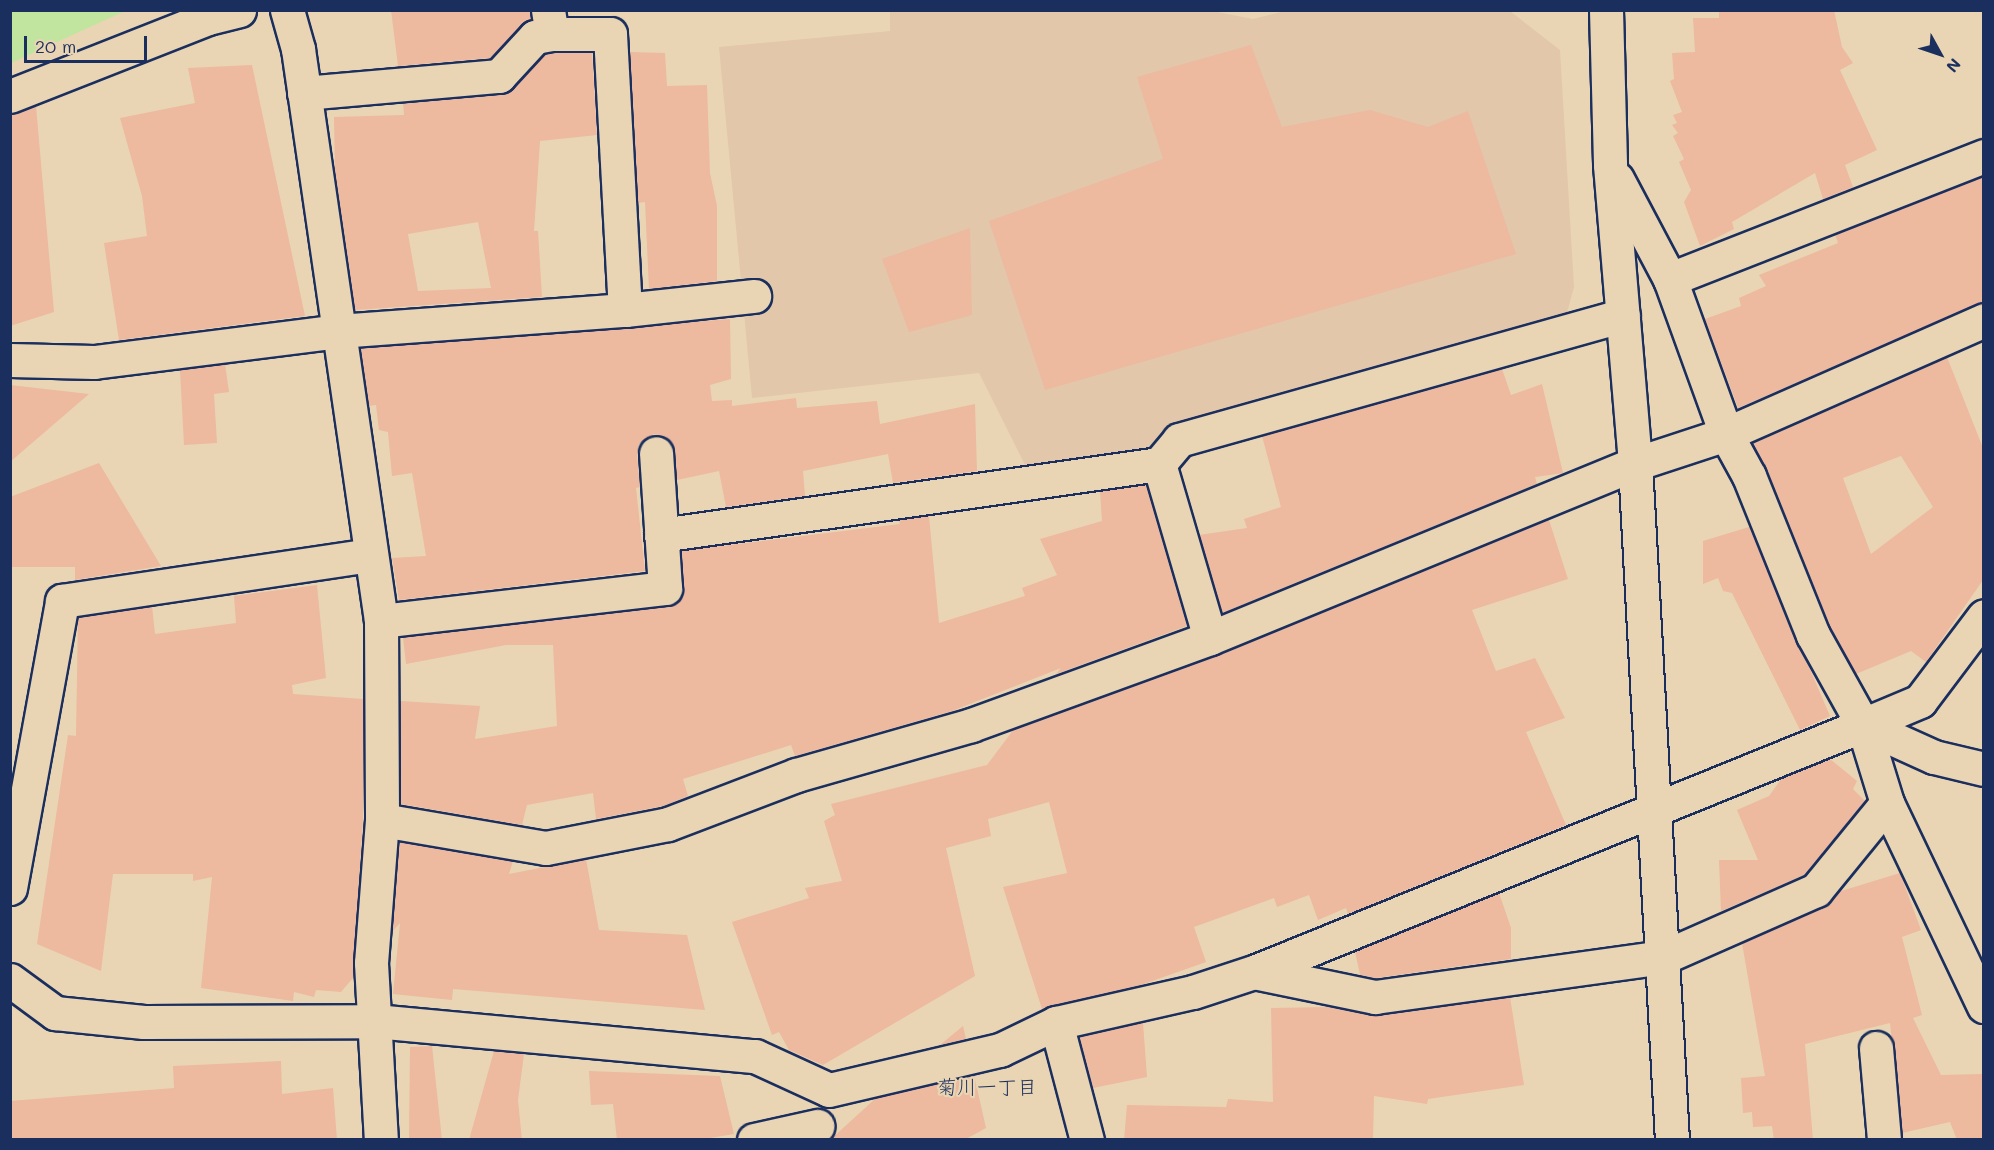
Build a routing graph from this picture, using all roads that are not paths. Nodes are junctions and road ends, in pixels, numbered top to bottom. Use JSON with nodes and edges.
{"nodes":[{"id":1,"x":239,"y":10,"type":"edge"},
{"id":2,"x":288,"y":10,"type":"edge"},
{"id":3,"x":1606,"y":10,"type":"edge"},
{"id":4,"x":550,"y":22,"type":"edge"},
{"id":5,"x":304,"y":93,"type":"junction"},
{"id":6,"x":10,"y":96,"type":"edge"},
{"id":7,"x":1983,"y":156,"type":"edge"},
{"id":8,"x":1610,"y":165,"type":"junction"},
{"id":9,"x":1670,"y":279,"type":"junction"},
{"id":10,"x":754,"y":296,"type":"dead end"},
{"id":11,"x":625,"y":310,"type":"junction"},
{"id":12,"x":1623,"y":315,"type":"junction"},
{"id":13,"x":1983,"y":320,"type":"edge"},
{"id":14,"x":338,"y":331,"type":"junction"},
{"id":15,"x":10,"y":360,"type":"edge"},
{"id":16,"x":1726,"y":434,"type":"junction"},
{"id":17,"x":656,"y":453,"type":"dead end"},
{"id":18,"x":1159,"y":464,"type":"junction"},
{"id":19,"x":1635,"y":464,"type":"junction"},
{"id":20,"x":661,"y":535,"type":"junction"},
{"id":21,"x":371,"y":555,"type":"junction"},
{"id":22,"x":1983,"y":616,"type":"edge"},
{"id":23,"x":381,"y":621,"type":"junction"},
{"id":24,"x":1210,"y":638,"type":"junction"},
{"id":25,"x":1863,"y":725,"type":"junction"},
{"id":26,"x":1983,"y":769,"type":"edge"},
{"id":27,"x":1887,"y":803,"type":"junction"},
{"id":28,"x":1652,"y":809,"type":"junction"},
{"id":29,"x":382,"y":820,"type":"junction"},
{"id":30,"x":10,"y":888,"type":"edge"},
{"id":31,"x":1664,"y":957,"type":"junction"},
{"id":32,"x":1254,"y":972,"type":"junction"},
{"id":33,"x":10,"y":980,"type":"edge"},
{"id":34,"x":1983,"y":1006,"type":"edge"},
{"id":35,"x":375,"y":1021,"type":"junction"},
{"id":36,"x":1056,"y":1023,"type":"junction"},
{"id":37,"x":1876,"y":1048,"type":"dead end"},
{"id":38,"x":829,"y":1090,"type":"junction"},
{"id":39,"x":819,"y":1133,"type":"edge"},
{"id":40,"x":381,"y":1140,"type":"edge"},
{"id":41,"x":754,"y":1140,"type":"edge"},
{"id":42,"x":1088,"y":1140,"type":"edge"},
{"id":43,"x":1672,"y":1140,"type":"edge"},
{"id":44,"x":1884,"y":1140,"type":"edge"}],
"edges":[{"from":1,"to":6,"type":"street"},
{"from":2,"to":5,"type":"street"},
{"from":3,"to":8,"type":"street"},
{"from":4,"to":5,"type":"street"},
{"from":4,"to":11,"type":"street"},
{"from":5,"to":14,"type":"street"},
{"from":7,"to":9,"type":"street"},
{"from":8,"to":9,"type":"street"},
{"from":8,"to":12,"type":"street"},
{"from":9,"to":16,"type":"street"},
{"from":10,"to":11,"type":"street"},
{"from":11,"to":14,"type":"street"},
{"from":12,"to":18,"type":"street"},
{"from":12,"to":19,"type":"street"},
{"from":13,"to":16,"type":"street"},
{"from":14,"to":15,"type":"street"},
{"from":14,"to":21,"type":"street"},
{"from":16,"to":19,"type":"street"},
{"from":16,"to":25,"type":"street"},
{"from":17,"to":20,"type":"street"},
{"from":18,"to":20,"type":"street"},
{"from":18,"to":24,"type":"street"},
{"from":19,"to":24,"type":"street"},
{"from":19,"to":28,"type":"street"},
{"from":20,"to":23,"type":"street"},
{"from":21,"to":23,"type":"street"},
{"from":21,"to":30,"type":"street"},
{"from":22,"to":25,"type":"street"},
{"from":23,"to":29,"type":"street"},
{"from":24,"to":29,"type":"street"},
{"from":25,"to":26,"type":"street"},
{"from":25,"to":27,"type":"street"},
{"from":25,"to":28,"type":"street"},
{"from":27,"to":31,"type":"street"},
{"from":27,"to":34,"type":"street"},
{"from":28,"to":31,"type":"street"},
{"from":28,"to":32,"type":"street"},
{"from":29,"to":35,"type":"street"},
{"from":31,"to":32,"type":"street"},
{"from":31,"to":43,"type":"street"},
{"from":32,"to":36,"type":"street"},
{"from":33,"to":35,"type":"street"},
{"from":35,"to":38,"type":"street"},
{"from":35,"to":40,"type":"street"},
{"from":36,"to":38,"type":"street"},
{"from":36,"to":42,"type":"street"},
{"from":37,"to":44,"type":"street"},
{"from":38,"to":39,"type":"street"},
{"from":39,"to":41,"type":"street"}]}
